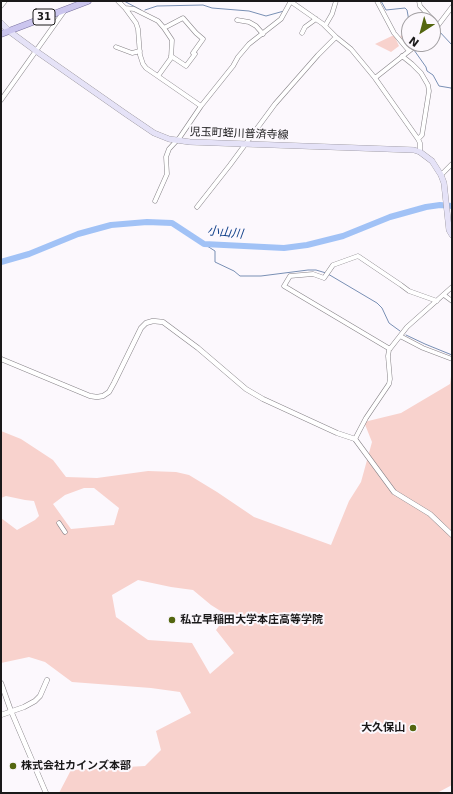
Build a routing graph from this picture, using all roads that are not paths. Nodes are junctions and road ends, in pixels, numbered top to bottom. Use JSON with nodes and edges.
{"nodes":[{"id":1,"x":5,"y":1,"type":"edge"},
{"id":2,"x":88,"y":1,"type":"edge"},
{"id":3,"x":118,"y":1,"type":"edge"},
{"id":4,"x":291,"y":1,"type":"edge"},
{"id":5,"x":336,"y":1,"type":"edge"},
{"id":6,"x":377,"y":1,"type":"edge"},
{"id":7,"x":419,"y":1,"type":"edge"},
{"id":8,"x":1,"y":6,"type":"edge"},
{"id":9,"x":70,"y":6,"type":"edge"},
{"id":10,"x":452,"y":7,"type":"edge"},
{"id":11,"x":125,"y":8,"type":"junction"},
{"id":12,"x":426,"y":12,"type":"edge"},
{"id":13,"x":316,"y":19,"type":"junction"},
{"id":14,"x":237,"y":20,"type":"dead end"},
{"id":15,"x":441,"y":22,"type":"edge"},
{"id":16,"x":1,"y":23,"type":"edge"},
{"id":17,"x":325,"y":26,"type":"junction"},
{"id":18,"x":164,"y":28,"type":"junction"},
{"id":19,"x":9,"y":31,"type":"junction"},
{"id":20,"x":302,"y":33,"type":"dead end"},
{"id":21,"x":1,"y":34,"type":"edge"},
{"id":22,"x":263,"y":34,"type":"junction"},
{"id":23,"x":336,"y":37,"type":"junction"},
{"id":24,"x":401,"y":41,"type":"edge"},
{"id":25,"x":116,"y":47,"type":"dead end"},
{"id":26,"x":36,"y":51,"type":"junction"},
{"id":27,"x":140,"y":51,"type":"junction"},
{"id":28,"x":408,"y":52,"type":"edge"},
{"id":29,"x":171,"y":56,"type":"junction"},
{"id":30,"x":402,"y":56,"type":"junction"},
{"id":31,"x":158,"y":76,"type":"junction"},
{"id":32,"x":375,"y":78,"type":"junction"},
{"id":33,"x":1,"y":100,"type":"edge"},
{"id":34,"x":200,"y":106,"type":"junction"},
{"id":35,"x":418,"y":139,"type":"junction"},
{"id":36,"x":177,"y":141,"type":"junction"},
{"id":37,"x":245,"y":144,"type":"junction"},
{"id":38,"x":420,"y":152,"type":"junction"},
{"id":39,"x":452,"y":164,"type":"edge"},
{"id":40,"x":441,"y":175,"type":"junction"},
{"id":41,"x":155,"y":201,"type":"dead end"},
{"id":42,"x":197,"y":207,"type":"dead end"},
{"id":43,"x":452,"y":235,"type":"edge"},
{"id":44,"x":452,"y":287,"type":"edge"},
{"id":45,"x":444,"y":295,"type":"junction"},
{"id":46,"x":437,"y":301,"type":"junction"},
{"id":47,"x":452,"y":301,"type":"edge"},
{"id":48,"x":400,"y":336,"type":"junction"},
{"id":49,"x":390,"y":349,"type":"junction"},
{"id":50,"x":1,"y":359,"type":"edge"},
{"id":51,"x":452,"y":359,"type":"edge"},
{"id":52,"x":355,"y":439,"type":"junction"},
{"id":53,"x":59,"y":523,"type":"dead end"},
{"id":54,"x":65,"y":532,"type":"dead end"},
{"id":55,"x":452,"y":536,"type":"edge"},
{"id":56,"x":47,"y":680,"type":"dead end"},
{"id":57,"x":1,"y":684,"type":"edge"},
{"id":58,"x":11,"y":711,"type":"junction"},
{"id":59,"x":1,"y":716,"type":"edge"},
{"id":60,"x":45,"y":793,"type":"edge"}],
"edges":[{"from":1,"to":8,"type":"street"},
{"from":2,"to":9,"type":"main road","number":"31"},
{"from":3,"to":11,"type":"street"},
{"from":4,"to":13,"type":"street"},
{"from":4,"to":22,"type":"street"},
{"from":5,"to":17,"type":"street"},
{"from":6,"to":24,"type":"street"},
{"from":7,"to":12,"type":"street"},
{"from":9,"to":19,"type":"main road","number":"31"},
{"from":9,"to":26,"type":"street"},
{"from":10,"to":15,"type":"street"},
{"from":11,"to":18,"type":"street"},
{"from":11,"to":27,"type":"street"},
{"from":13,"to":17,"type":"street"},
{"from":13,"to":20,"type":"street"},
{"from":14,"to":22,"type":"street"},
{"from":16,"to":19,"type":"main road","name":"児玉町蛭川普済寺線"},
{"from":17,"to":23,"type":"street"},
{"from":18,"to":29,"type":"street"},
{"from":18,"to":29,"type":"street"},
{"from":19,"to":21,"type":"main road","number":"31"},
{"from":19,"to":26,"type":"main road","name":"児玉町蛭川普済寺線"},
{"from":22,"to":34,"type":"street"},
{"from":23,"to":32,"type":"street"},
{"from":23,"to":37,"type":"street"},
{"from":25,"to":27,"type":"street"},
{"from":26,"to":33,"type":"street"},
{"from":26,"to":36,"type":"main road","name":"児玉町蛭川普済寺線"},
{"from":27,"to":31,"type":"street"},
{"from":28,"to":30,"type":"street"},
{"from":29,"to":31,"type":"street"},
{"from":30,"to":32,"type":"street"},
{"from":30,"to":35,"type":"street"},
{"from":31,"to":34,"type":"street"},
{"from":32,"to":35,"type":"street"},
{"from":34,"to":36,"type":"street"},
{"from":35,"to":38,"type":"street"},
{"from":36,"to":37,"type":"main road","name":"児玉町蛭川普済寺線"},
{"from":36,"to":41,"type":"street"},
{"from":37,"to":38,"type":"main road","name":"児玉町蛭川普済寺線"},
{"from":37,"to":42,"type":"street"},
{"from":38,"to":40,"type":"main road"},
{"from":39,"to":40,"type":"street"},
{"from":40,"to":43,"type":"main road"},
{"from":44,"to":45,"type":"street"},
{"from":45,"to":46,"type":"street"},
{"from":45,"to":47,"type":"street"},
{"from":46,"to":48,"type":"street"},
{"from":46,"to":49,"type":"street"},
{"from":48,"to":49,"type":"street"},
{"from":48,"to":51,"type":"street"},
{"from":49,"to":52,"type":"street"},
{"from":50,"to":52,"type":"street"},
{"from":52,"to":55,"type":"street"},
{"from":53,"to":54,"type":"street"},
{"from":56,"to":58,"type":"street"},
{"from":57,"to":58,"type":"street"},
{"from":58,"to":59,"type":"street"},
{"from":58,"to":60,"type":"street"}]}
